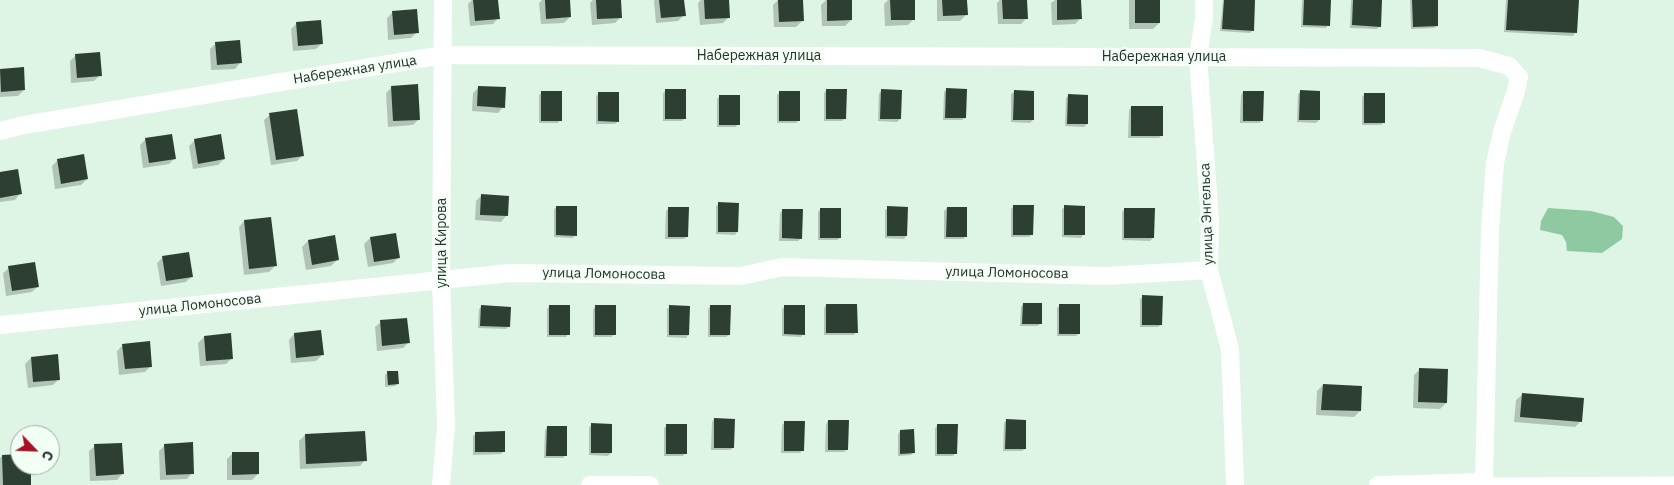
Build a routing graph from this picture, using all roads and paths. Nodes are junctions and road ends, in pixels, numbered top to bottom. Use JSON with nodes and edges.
{"nodes":[{"id":1,"x":443,"y":0,"type":"edge"},
{"id":2,"x":1204,"y":0,"type":"edge"},
{"id":3,"x":443,"y":55,"type":"junction"},
{"id":4,"x":1198,"y":57,"type":"junction"},
{"id":5,"x":0,"y":130,"type":"edge"},
{"id":6,"x":1208,"y":270,"type":"junction"},
{"id":7,"x":441,"y":280,"type":"junction"},
{"id":8,"x":0,"y":326,"type":"edge"},
{"id":9,"x":1674,"y":481,"type":"edge"},
{"id":10,"x":1484,"y":482,"type":"junction"},
{"id":11,"x":441,"y":485,"type":"edge"},
{"id":12,"x":590,"y":485,"type":"edge"},
{"id":13,"x":650,"y":485,"type":"edge"},
{"id":14,"x":1235,"y":485,"type":"edge"},
{"id":15,"x":1378,"y":485,"type":"edge"}],
"edges":[{"from":1,"to":3,"type":"street","name":"улица Кирова"},
{"from":2,"to":4,"type":"street","name":"улица Энгельса"},
{"from":3,"to":4,"type":"street","name":"Набережная улица"},
{"from":3,"to":5,"type":"street","name":"Набережная улица"},
{"from":3,"to":7,"type":"street","name":"улица Кирова"},
{"from":4,"to":6,"type":"street","name":"улица Энгельса"},
{"from":4,"to":10,"type":"street","name":"Набережная улица"},
{"from":6,"to":7,"type":"street","name":"улица Ломоносова"},
{"from":6,"to":14,"type":"street","name":"улица Энгельса"},
{"from":7,"to":8,"type":"street","name":"улица Ломоносова"},
{"from":7,"to":11,"type":"street","name":"улица Кирова"},
{"from":9,"to":10,"type":"lane"},
{"from":10,"to":15,"type":"street"},
{"from":12,"to":13,"type":"street"}]}
